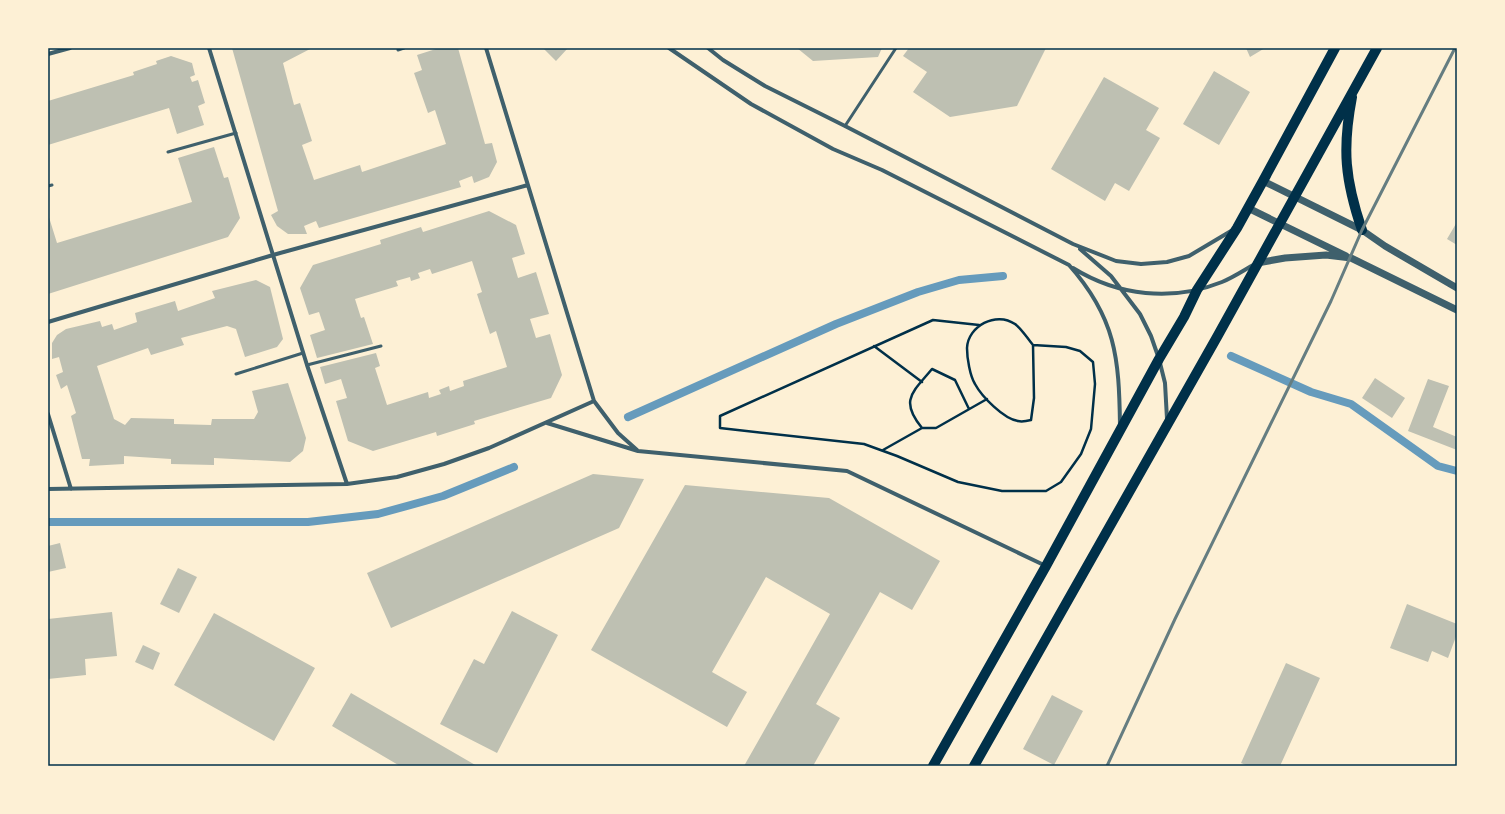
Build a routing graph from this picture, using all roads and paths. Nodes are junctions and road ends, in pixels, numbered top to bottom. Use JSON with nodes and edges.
{"nodes":[{"id":1,"x":70,"y":48,"type":"edge"},
{"id":2,"x":209,"y":48,"type":"edge"},
{"id":3,"x":404,"y":48,"type":"edge"},
{"id":4,"x":486,"y":48,"type":"edge"},
{"id":5,"x":669,"y":48,"type":"edge"},
{"id":6,"x":708,"y":48,"type":"edge"},
{"id":7,"x":896,"y":48,"type":"edge"},
{"id":8,"x":1335,"y":48,"type":"edge"},
{"id":9,"x":1377,"y":48,"type":"edge"},
{"id":10,"x":398,"y":50,"type":"dead end"},
{"id":11,"x":48,"y":54,"type":"edge"},
{"id":12,"x":1352,"y":94,"type":"junction"},
{"id":13,"x":845,"y":126,"type":"junction"},
{"id":14,"x":236,"y":133,"type":"junction"},
{"id":15,"x":168,"y":152,"type":"dead end"},
{"id":16,"x":1263,"y":181,"type":"junction"},
{"id":17,"x":52,"y":185,"type":"dead end"},
{"id":18,"x":528,"y":185,"type":"junction"},
{"id":19,"x":48,"y":186,"type":"edge"},
{"id":20,"x":1294,"y":197,"type":"junction"},
{"id":21,"x":1248,"y":208,"type":"junction"},
{"id":22,"x":1279,"y":223,"type":"junction"},
{"id":23,"x":1237,"y":228,"type":"junction"},
{"id":24,"x":1362,"y":230,"type":"junction"},
{"id":25,"x":1073,"y":244,"type":"junction"},
{"id":26,"x":273,"y":255,"type":"junction"},
{"id":27,"x":1351,"y":258,"type":"junction"},
{"id":28,"x":1257,"y":263,"type":"junction"},
{"id":29,"x":1069,"y":265,"type":"junction"},
{"id":30,"x":1457,"y":288,"type":"edge"},
{"id":31,"x":1119,"y":289,"type":"junction"},
{"id":32,"x":1197,"y":290,"type":"junction"},
{"id":33,"x":1457,"y":310,"type":"edge"},
{"id":34,"x":48,"y":322,"type":"edge"},
{"id":35,"x":979,"y":325,"type":"junction"},
{"id":36,"x":1033,"y":345,"type":"junction"},
{"id":37,"x":380,"y":346,"type":"dead end"},
{"id":38,"x":874,"y":346,"type":"junction"},
{"id":39,"x":303,"y":354,"type":"junction"},
{"id":40,"x":1159,"y":359,"type":"junction"},
{"id":41,"x":307,"y":365,"type":"junction"},
{"id":42,"x":236,"y":374,"type":"dead end"},
{"id":43,"x":922,"y":382,"type":"junction"},
{"id":44,"x":987,"y":399,"type":"junction"},
{"id":45,"x":594,"y":401,"type":"junction"},
{"id":46,"x":969,"y":409,"type":"junction"},
{"id":47,"x":48,"y":414,"type":"edge"},
{"id":48,"x":1167,"y":421,"type":"junction"},
{"id":49,"x":547,"y":423,"type":"junction"},
{"id":50,"x":922,"y":428,"type":"junction"},
{"id":51,"x":1120,"y":432,"type":"junction"},
{"id":52,"x":882,"y":450,"type":"junction"},
{"id":53,"x":638,"y":451,"type":"junction"},
{"id":54,"x":347,"y":484,"type":"junction"},
{"id":55,"x":48,"y":489,"type":"edge"},
{"id":56,"x":71,"y":489,"type":"junction"},
{"id":57,"x":1046,"y":566,"type":"junction"},
{"id":58,"x":933,"y":766,"type":"edge"},
{"id":59,"x":974,"y":766,"type":"edge"}],
"edges":[{"from":1,"to":11,"type":"street"},
{"from":2,"to":14,"type":"street"},
{"from":3,"to":10,"type":"lane"},
{"from":4,"to":18,"type":"street"},
{"from":5,"to":29,"type":"street"},
{"from":6,"to":13,"type":"street"},
{"from":7,"to":13,"type":"lane"},
{"from":8,"to":16,"type":"main road"},
{"from":9,"to":12,"type":"main road"},
{"from":12,"to":20,"type":"main road"},
{"from":12,"to":24,"type":"main road"},
{"from":13,"to":25,"type":"street"},
{"from":14,"to":15,"type":"lane"},
{"from":14,"to":26,"type":"street"},
{"from":16,"to":20,"type":"street"},
{"from":16,"to":21,"type":"main road"},
{"from":17,"to":19,"type":"lane"},
{"from":18,"to":26,"type":"street"},
{"from":18,"to":45,"type":"street"},
{"from":20,"to":22,"type":"main road"},
{"from":20,"to":24,"type":"street"},
{"from":21,"to":22,"type":"street"},
{"from":21,"to":23,"type":"main road"},
{"from":22,"to":27,"type":"street"},
{"from":22,"to":28,"type":"main road"},
{"from":23,"to":25,"type":"street"},
{"from":23,"to":32,"type":"main road"},
{"from":24,"to":30,"type":"street"},
{"from":25,"to":31,"type":"street"},
{"from":26,"to":34,"type":"street"},
{"from":26,"to":39,"type":"street"},
{"from":27,"to":28,"type":"street"},
{"from":27,"to":33,"type":"street"},
{"from":28,"to":32,"type":"street"},
{"from":28,"to":48,"type":"main road"},
{"from":29,"to":31,"type":"street"},
{"from":29,"to":51,"type":"street"},
{"from":31,"to":32,"type":"street"},
{"from":31,"to":40,"type":"street"},
{"from":32,"to":40,"type":"main road"},
{"from":35,"to":36,"type":"path"},
{"from":35,"to":38,"type":"path"},
{"from":35,"to":44,"type":"path"},
{"from":36,"to":44,"type":"path"},
{"from":36,"to":52,"type":"path"},
{"from":37,"to":41,"type":"lane"},
{"from":38,"to":43,"type":"path"},
{"from":38,"to":52,"type":"path"},
{"from":39,"to":41,"type":"street"},
{"from":39,"to":42,"type":"lane"},
{"from":40,"to":48,"type":"street"},
{"from":40,"to":51,"type":"main road"},
{"from":41,"to":54,"type":"street"},
{"from":43,"to":46,"type":"path"},
{"from":43,"to":50,"type":"path"},
{"from":44,"to":46,"type":"path"},
{"from":45,"to":49,"type":"street"},
{"from":45,"to":53,"type":"street"},
{"from":46,"to":50,"type":"path"},
{"from":47,"to":56,"type":"street"},
{"from":48,"to":59,"type":"main road"},
{"from":49,"to":53,"type":"street"},
{"from":49,"to":54,"type":"street"},
{"from":50,"to":52,"type":"path"},
{"from":51,"to":57,"type":"main road"},
{"from":53,"to":57,"type":"street"},
{"from":54,"to":56,"type":"street"},
{"from":55,"to":56,"type":"street"},
{"from":57,"to":58,"type":"main road"}]}
